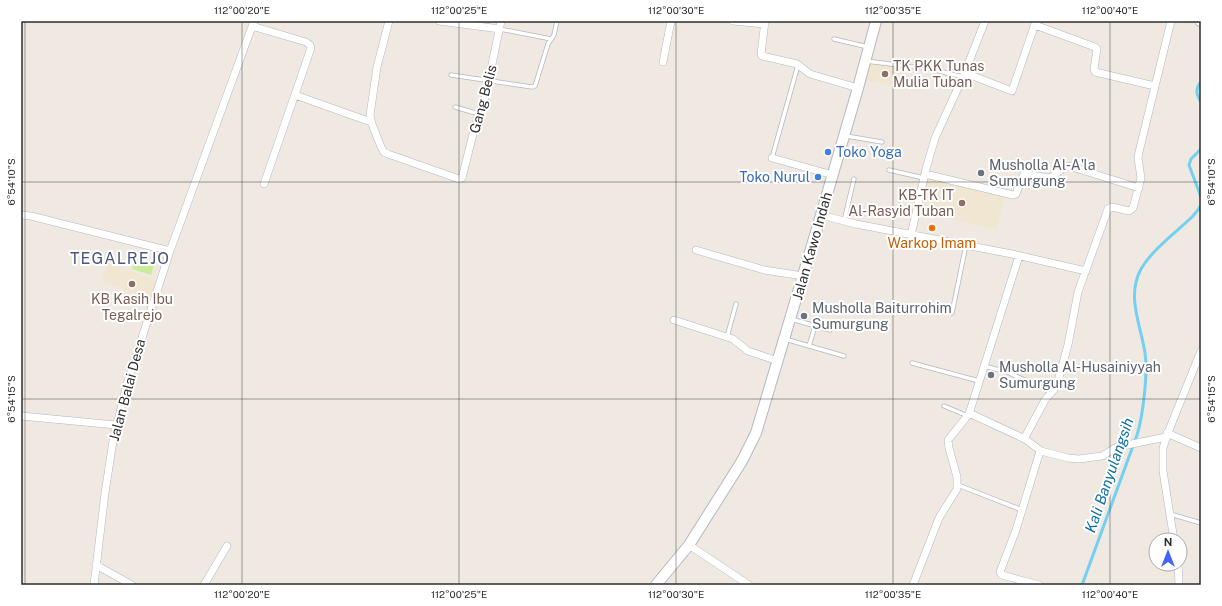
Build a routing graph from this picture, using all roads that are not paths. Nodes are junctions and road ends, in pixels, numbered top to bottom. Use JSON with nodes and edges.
{"nodes":[{"id":1,"x":389,"y":21,"type":"edge"},
{"id":2,"x":440,"y":21,"type":"edge"},
{"id":3,"x":502,"y":21,"type":"edge"},
{"id":4,"x":557,"y":21,"type":"edge"},
{"id":5,"x":671,"y":21,"type":"edge"},
{"id":6,"x":733,"y":21,"type":"edge"},
{"id":7,"x":876,"y":21,"type":"edge"},
{"id":8,"x":986,"y":21,"type":"edge"},
{"id":9,"x":1171,"y":21,"type":"edge"},
{"id":10,"x":765,"y":23,"type":"edge"},
{"id":11,"x":1035,"y":23,"type":"edge"},
{"id":12,"x":253,"y":24,"type":"edge"},
{"id":13,"x":500,"y":29,"type":"junction"},
{"id":14,"x":551,"y":39,"type":"junction"},
{"id":15,"x":834,"y":39,"type":"dead end"},
{"id":16,"x":869,"y":47,"type":"junction"},
{"id":17,"x":866,"y":61,"type":"junction"},
{"id":18,"x":663,"y":62,"type":"dead end"},
{"id":19,"x":798,"y":65,"type":"junction"},
{"id":20,"x":451,"y":75,"type":"dead end"},
{"id":21,"x":964,"y":75,"type":"junction"},
{"id":22,"x":489,"y":80,"type":"junction"},
{"id":23,"x":1156,"y":86,"type":"junction"},
{"id":24,"x":858,"y":88,"type":"junction"},
{"id":25,"x":295,"y":95,"type":"junction"},
{"id":26,"x":455,"y":107,"type":"dead end"},
{"id":27,"x":480,"y":114,"type":"junction"},
{"id":28,"x":371,"y":122,"type":"junction"},
{"id":29,"x":844,"y":135,"type":"junction"},
{"id":30,"x":882,"y":142,"type":"dead end"},
{"id":31,"x":772,"y":158,"type":"joint"},
{"id":32,"x":889,"y":170,"type":"dead end"},
{"id":33,"x":833,"y":175,"type":"junction"},
{"id":34,"x":925,"y":176,"type":"junction"},
{"id":35,"x":854,"y":179,"type":"dead end"},
{"id":36,"x":264,"y":184,"type":"dead end"},
{"id":37,"x":1139,"y":188,"type":"junction"},
{"id":38,"x":21,"y":215,"type":"edge"},
{"id":39,"x":821,"y":215,"type":"junction"},
{"id":40,"x":843,"y":221,"type":"junction"},
{"id":41,"x":911,"y":235,"type":"junction"},
{"id":42,"x":966,"y":245,"type":"junction"},
{"id":43,"x":696,"y":250,"type":"dead end"},
{"id":44,"x":170,"y":251,"type":"junction"},
{"id":45,"x":1019,"y":256,"type":"junction"},
{"id":46,"x":1086,"y":271,"type":"junction"},
{"id":47,"x":803,"y":276,"type":"junction"},
{"id":48,"x":736,"y":304,"type":"dead end"},
{"id":49,"x":952,"y":314,"type":"dead end"},
{"id":50,"x":791,"y":319,"type":"junction"},
{"id":51,"x":674,"y":320,"type":"dead end"},
{"id":52,"x":815,"y":326,"type":"junction"},
{"id":53,"x":830,"y":330,"type":"dead end"},
{"id":54,"x":727,"y":337,"type":"junction"},
{"id":55,"x":785,"y":339,"type":"junction"},
{"id":56,"x":809,"y":346,"type":"junction"},
{"id":57,"x":1201,"y":351,"type":"edge"},
{"id":58,"x":844,"y":356,"type":"dead end"},
{"id":59,"x":778,"y":361,"type":"junction"},
{"id":60,"x":912,"y":363,"type":"dead end"},
{"id":61,"x":984,"y":366,"type":"junction"},
{"id":62,"x":980,"y":381,"type":"junction"},
{"id":63,"x":1051,"y":392,"type":"junction"},
{"id":64,"x":944,"y":406,"type":"dead end"},
{"id":65,"x":969,"y":414,"type":"junction"},
{"id":66,"x":21,"y":416,"type":"edge"},
{"id":67,"x":116,"y":425,"type":"junction"},
{"id":68,"x":1167,"y":435,"type":"junction"},
{"id":69,"x":1024,"y":439,"type":"junction"},
{"id":70,"x":1201,"y":448,"type":"edge"},
{"id":71,"x":1040,"y":451,"type":"junction"},
{"id":72,"x":958,"y":485,"type":"junction"},
{"id":73,"x":1023,"y":510,"type":"junction"},
{"id":74,"x":1170,"y":514,"type":"junction"},
{"id":75,"x":1201,"y":522,"type":"edge"},
{"id":76,"x":1173,"y":532,"type":"edge"},
{"id":77,"x":689,"y":545,"type":"junction"},
{"id":78,"x":227,"y":546,"type":"dead end"},
{"id":79,"x":96,"y":565,"type":"junction"},
{"id":80,"x":1178,"y":572,"type":"edge"},
{"id":81,"x":94,"y":585,"type":"edge"},
{"id":82,"x":132,"y":585,"type":"edge"},
{"id":83,"x":204,"y":585,"type":"edge"},
{"id":84,"x":656,"y":585,"type":"edge"},
{"id":85,"x":749,"y":585,"type":"edge"},
{"id":86,"x":913,"y":585,"type":"edge"},
{"id":87,"x":1039,"y":585,"type":"edge"},
{"id":88,"x":1179,"y":585,"type":"edge"}],
"edges":[{"from":1,"to":28,"type":"street"},
{"from":2,"to":13,"type":"street"},
{"from":3,"to":13,"type":"street","name":"Gang Belis"},
{"from":4,"to":14,"type":"lane"},
{"from":5,"to":18,"type":"street"},
{"from":6,"to":10,"type":"street"},
{"from":7,"to":16,"type":"street","name":"Jalan Kawo Indah"},
{"from":8,"to":21,"type":"street"},
{"from":9,"to":23,"type":"street"},
{"from":10,"to":19,"type":"street"},
{"from":11,"to":21,"type":"street"},
{"from":11,"to":23,"type":"street"},
{"from":12,"to":25,"type":"street"},
{"from":12,"to":44,"type":"street","name":"Jalan Balai Desa"},
{"from":13,"to":14,"type":"lane"},
{"from":13,"to":22,"type":"street","name":"Gang Belis"},
{"from":14,"to":22,"type":"lane"},
{"from":15,"to":16,"type":"lane"},
{"from":16,"to":17,"type":"street","name":"Jalan Kawo Indah"},
{"from":17,"to":21,"type":"lane"},
{"from":17,"to":24,"type":"street","name":"Jalan Kawo Indah"},
{"from":19,"to":24,"type":"street"},
{"from":19,"to":31,"type":"lane"},
{"from":20,"to":22,"type":"lane"},
{"from":21,"to":34,"type":"street"},
{"from":22,"to":27,"type":"street","name":"Gang Belis"},
{"from":23,"to":37,"type":"street"},
{"from":24,"to":29,"type":"street","name":"Jalan Kawo Indah"},
{"from":25,"to":28,"type":"street"},
{"from":25,"to":36,"type":"street"},
{"from":26,"to":27,"type":"lane"},
{"from":27,"to":28,"type":"street","name":"Gang Belis"},
{"from":29,"to":30,"type":"lane"},
{"from":29,"to":33,"type":"street","name":"Jalan Kawo Indah"},
{"from":31,"to":33,"type":"street"},
{"from":32,"to":34,"type":"lane"},
{"from":33,"to":39,"type":"street","name":"Jalan Kawo Indah"},
{"from":34,"to":37,"type":"street"},
{"from":34,"to":41,"type":"street"},
{"from":35,"to":40,"type":"lane"},
{"from":37,"to":46,"type":"street"},
{"from":38,"to":44,"type":"street"},
{"from":39,"to":40,"type":"street"},
{"from":39,"to":47,"type":"street","name":"Jalan Kawo Indah"},
{"from":40,"to":41,"type":"street"},
{"from":41,"to":42,"type":"street"},
{"from":42,"to":45,"type":"street"},
{"from":42,"to":49,"type":"lane"},
{"from":43,"to":47,"type":"street"},
{"from":44,"to":67,"type":"street","name":"Jalan Balai Desa"},
{"from":45,"to":46,"type":"street"},
{"from":45,"to":61,"type":"street"},
{"from":46,"to":63,"type":"street"},
{"from":47,"to":50,"type":"street","name":"Jalan Kawo Indah"},
{"from":48,"to":54,"type":"lane"},
{"from":50,"to":52,"type":"lane"},
{"from":50,"to":55,"type":"street","name":"Jalan Kawo Indah"},
{"from":51,"to":54,"type":"street"},
{"from":52,"to":53,"type":"lane"},
{"from":52,"to":56,"type":"lane"},
{"from":54,"to":59,"type":"street"},
{"from":55,"to":56,"type":"lane"},
{"from":55,"to":59,"type":"street","name":"Jalan Kawo Indah"},
{"from":56,"to":58,"type":"lane"},
{"from":57,"to":68,"type":"street"},
{"from":59,"to":77,"type":"street","name":"Jalan Kawo Indah"},
{"from":60,"to":62,"type":"lane"},
{"from":61,"to":62,"type":"street"},
{"from":61,"to":63,"type":"lane"},
{"from":62,"to":65,"type":"street"},
{"from":63,"to":69,"type":"street"},
{"from":64,"to":65,"type":"lane"},
{"from":65,"to":69,"type":"street"},
{"from":65,"to":72,"type":"street"},
{"from":66,"to":67,"type":"street"},
{"from":67,"to":79,"type":"street","name":"Jalan Balai Desa"},
{"from":68,"to":70,"type":"street"},
{"from":68,"to":71,"type":"street"},
{"from":68,"to":74,"type":"street"},
{"from":69,"to":71,"type":"street"},
{"from":71,"to":73,"type":"street"},
{"from":72,"to":73,"type":"lane"},
{"from":72,"to":86,"type":"street"},
{"from":73,"to":87,"type":"street"},
{"from":74,"to":75,"type":"lane"},
{"from":74,"to":76,"type":"street"},
{"from":77,"to":84,"type":"street","name":"Jalan Kawo Indah"},
{"from":77,"to":85,"type":"street"},
{"from":78,"to":83,"type":"street"},
{"from":79,"to":81,"type":"street","name":"Jalan Balai Desa"},
{"from":79,"to":82,"type":"street"},
{"from":80,"to":88,"type":"street"}]}
